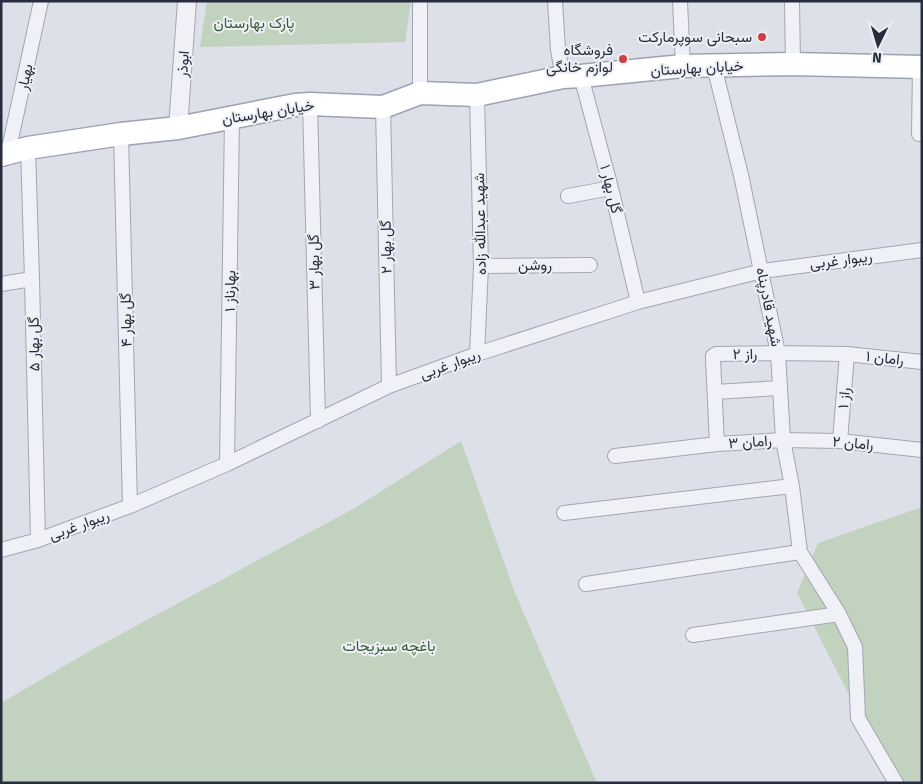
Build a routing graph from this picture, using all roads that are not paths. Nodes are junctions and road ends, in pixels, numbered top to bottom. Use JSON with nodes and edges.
{"nodes":[{"id":1,"x":42,"y":1,"type":"edge"},
{"id":2,"x":187,"y":1,"type":"edge"},
{"id":3,"x":420,"y":1,"type":"edge"},
{"id":4,"x":555,"y":1,"type":"edge"},
{"id":5,"x":680,"y":1,"type":"edge"},
{"id":6,"x":792,"y":1,"type":"edge"},
{"id":7,"x":793,"y":64,"type":"junction"},
{"id":8,"x":683,"y":66,"type":"junction"},
{"id":9,"x":714,"y":66,"type":"junction"},
{"id":10,"x":921,"y":67,"type":"edge"},
{"id":11,"x":572,"y":76,"type":"junction"},
{"id":12,"x":420,"y":92,"type":"junction"},
{"id":13,"x":477,"y":95,"type":"junction"},
{"id":14,"x":310,"y":104,"type":"junction"},
{"id":15,"x":384,"y":107,"type":"junction"},
{"id":16,"x":232,"y":117,"type":"junction"},
{"id":17,"x":178,"y":128,"type":"junction"},
{"id":18,"x":121,"y":134,"type":"junction"},
{"id":19,"x":919,"y":134,"type":"dead end"},
{"id":20,"x":12,"y":152,"type":"edge"},
{"id":21,"x":611,"y":188,"type":"junction"},
{"id":22,"x":568,"y":196,"type":"dead end"},
{"id":23,"x":922,"y":250,"type":"edge"},
{"id":24,"x":590,"y":265,"type":"dead end"},
{"id":25,"x":481,"y":266,"type":"junction"},
{"id":26,"x":762,"y":270,"type":"junction"},
{"id":27,"x":32,"y":279,"type":"junction"},
{"id":28,"x":1,"y":284,"type":"edge"},
{"id":29,"x":638,"y":302,"type":"junction"},
{"id":30,"x":778,"y":353,"type":"junction"},
{"id":31,"x":477,"y":354,"type":"junction"},
{"id":32,"x":847,"y":354,"type":"junction"},
{"id":33,"x":922,"y":362,"type":"edge"},
{"id":34,"x":389,"y":386,"type":"junction"},
{"id":35,"x":780,"y":388,"type":"junction"},
{"id":36,"x":715,"y":392,"type":"junction"},
{"id":37,"x":318,"y":421,"type":"junction"},
{"id":38,"x":783,"y":440,"type":"junction"},
{"id":39,"x":840,"y":441,"type":"junction"},
{"id":40,"x":717,"y":444,"type":"junction"},
{"id":41,"x":922,"y":450,"type":"edge"},
{"id":42,"x":615,"y":456,"type":"dead end"},
{"id":43,"x":227,"y":464,"type":"junction"},
{"id":44,"x":792,"y":486,"type":"junction"},
{"id":45,"x":130,"y":506,"type":"junction"},
{"id":46,"x":564,"y":513,"type":"dead end"},
{"id":47,"x":38,"y":540,"type":"junction"},
{"id":48,"x":1,"y":550,"type":"edge"},
{"id":49,"x":800,"y":552,"type":"junction"},
{"id":50,"x":586,"y":584,"type":"dead end"},
{"id":51,"x":839,"y":614,"type":"junction"},
{"id":52,"x":693,"y":635,"type":"dead end"},
{"id":53,"x":896,"y":783,"type":"edge"}],
"edges":[{"from":1,"to":20,"type":"street","name":"بهیار"},
{"from":2,"to":17,"type":"street","name":"ابوذر"},
{"from":3,"to":12,"type":"street"},
{"from":4,"to":11,"type":"street","name":"گل بهار ۱"},
{"from":5,"to":8,"type":"street"},
{"from":6,"to":7,"type":"street"},
{"from":7,"to":9,"type":"main road","name":"خیابان بهارستان"},
{"from":7,"to":10,"type":"main road","name":"خیابان بهارستان"},
{"from":8,"to":9,"type":"main road","name":"خیابان بهارستان"},
{"from":8,"to":11,"type":"main road","name":"خیابان بهارستان"},
{"from":9,"to":26,"type":"street","name":"شهید قادرپناه"},
{"from":10,"to":19,"type":"street"},
{"from":11,"to":13,"type":"main road","name":"خیابان بهارستان"},
{"from":11,"to":21,"type":"street","name":"گل بهار ۱"},
{"from":12,"to":13,"type":"main road","name":"خیابان بهارستان"},
{"from":12,"to":15,"type":"main road","name":"خیابان بهارستان"},
{"from":13,"to":25,"type":"street","name":"شهید عبدالله زاده"},
{"from":14,"to":15,"type":"main road","name":"خیابان بهارستان"},
{"from":14,"to":16,"type":"main road","name":"خیابان بهارستان"},
{"from":14,"to":37,"type":"street","name":"گل بهار ۳"},
{"from":15,"to":34,"type":"street","name":"گل بهار ۲"},
{"from":16,"to":17,"type":"main road","name":"خیابان بهارستان"},
{"from":16,"to":43,"type":"street","name":"بهارناز ۱"},
{"from":17,"to":18,"type":"main road","name":"خیابان بهارستان"},
{"from":18,"to":20,"type":"main road","name":"خیابان بهارستان"},
{"from":18,"to":45,"type":"street","name":"گل بهار ۴"},
{"from":20,"to":27,"type":"street","name":"گل بهار ۵"},
{"from":21,"to":22,"type":"street"},
{"from":21,"to":29,"type":"street","name":"گل بهار ۱"},
{"from":23,"to":26,"type":"street","name":"ریبوار غربی"},
{"from":24,"to":25,"type":"street","name":"روشن"},
{"from":25,"to":31,"type":"street","name":"شهید عبدالله زاده"},
{"from":26,"to":29,"type":"street","name":"ریبوار غربی"},
{"from":26,"to":30,"type":"street","name":"شهید قادرپناه"},
{"from":27,"to":28,"type":"street"},
{"from":27,"to":47,"type":"street","name":"گل بهار ۵"},
{"from":29,"to":31,"type":"street","name":"ریبوار غربی"},
{"from":30,"to":32,"type":"street","name":"راز ۲"},
{"from":30,"to":35,"type":"street","name":"شهید قادرپناه"},
{"from":30,"to":36,"type":"street","name":"راز ۲"},
{"from":31,"to":34,"type":"street","name":"ریبوار غربی"},
{"from":32,"to":33,"type":"street","name":"رامان ۱"},
{"from":32,"to":39,"type":"street","name":"راز ۱"},
{"from":34,"to":37,"type":"street","name":"ریبوار غربی"},
{"from":35,"to":36,"type":"street"},
{"from":35,"to":38,"type":"street","name":"شهید قادرپناه"},
{"from":36,"to":40,"type":"street"},
{"from":37,"to":43,"type":"street","name":"ریبوار غربی"},
{"from":38,"to":39,"type":"street","name":"رامان ۲"},
{"from":38,"to":40,"type":"street","name":"رامان ۳"},
{"from":38,"to":44,"type":"street","name":"شهید قادرپناه"},
{"from":39,"to":41,"type":"street","name":"رامان ۲"},
{"from":40,"to":42,"type":"street","name":"رامان ۳"},
{"from":43,"to":45,"type":"street","name":"ریبوار غربی"},
{"from":44,"to":46,"type":"street"},
{"from":44,"to":49,"type":"street","name":"شهید قادرپناه"},
{"from":45,"to":47,"type":"street","name":"ریبوار غربی"},
{"from":47,"to":48,"type":"street","name":"ریبوار غربی"},
{"from":49,"to":50,"type":"street"},
{"from":49,"to":51,"type":"street"},
{"from":51,"to":52,"type":"street"},
{"from":51,"to":53,"type":"street"}]}
